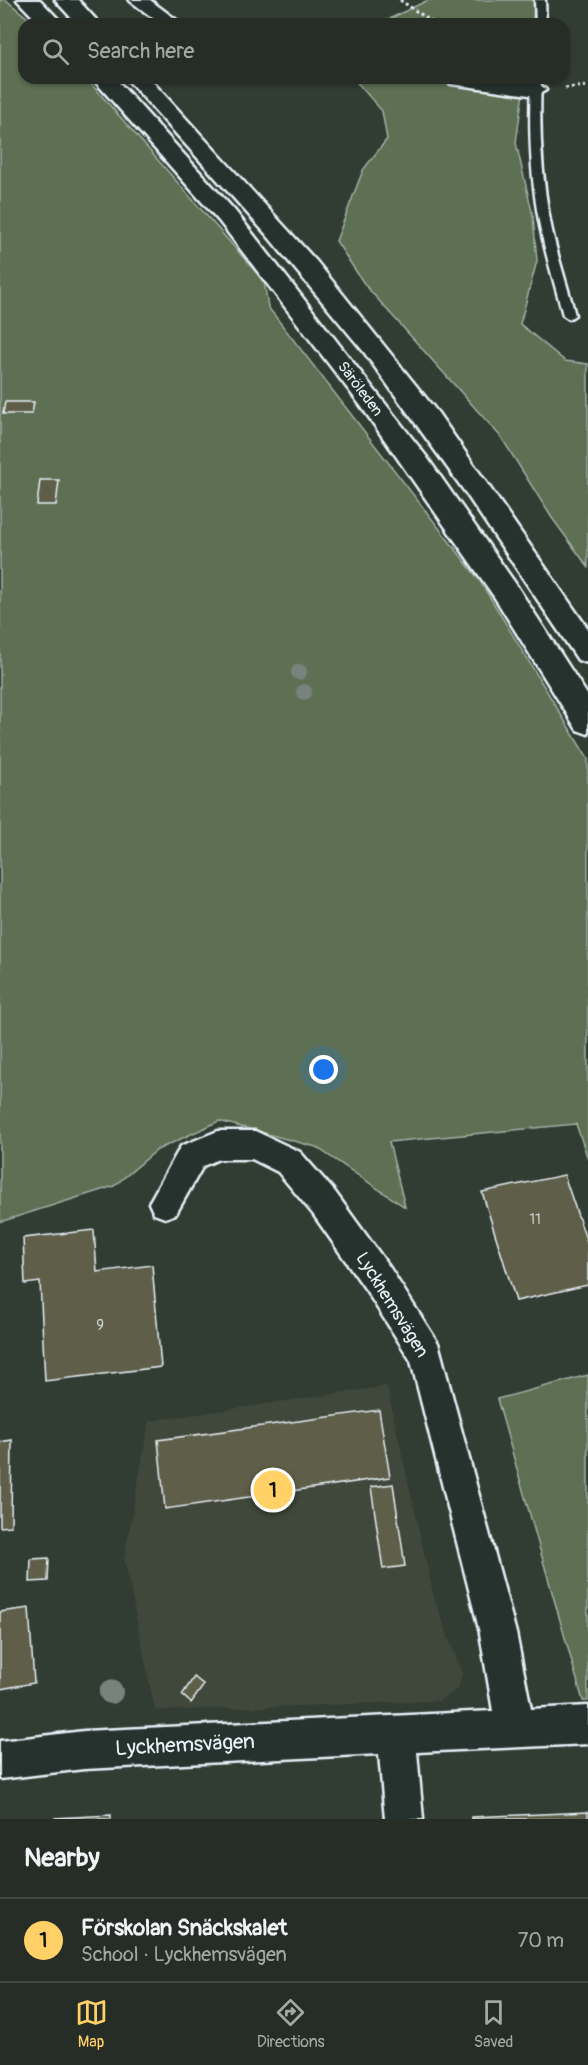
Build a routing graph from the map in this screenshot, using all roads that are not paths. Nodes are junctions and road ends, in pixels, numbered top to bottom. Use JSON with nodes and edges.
{"nodes":[{"id":1,"x":28,"y":0,"type":"edge"},
{"id":2,"x":66,"y":0,"type":"edge"},
{"id":3,"x":138,"y":0,"type":"edge"},
{"id":4,"x":540,"y":0,"type":"edge"},
{"id":5,"x":46,"y":18,"type":"edge"},
{"id":6,"x":83,"y":18,"type":"edge"},
{"id":7,"x":164,"y":18,"type":"edge"},
{"id":8,"x":541,"y":18,"type":"edge"},
{"id":9,"x":108,"y":84,"type":"edge"},
{"id":10,"x":143,"y":84,"type":"edge"},
{"id":11,"x":536,"y":84,"type":"edge"},
{"id":12,"x":569,"y":315,"type":"dead end"},
{"id":13,"x":588,"y":652,"type":"edge"},
{"id":14,"x":588,"y":722,"type":"edge"},
{"id":15,"x":165,"y":1203,"type":"dead end"},
{"id":16,"x":588,"y":1725,"type":"edge"},
{"id":17,"x":515,"y":1726,"type":"junction"},
{"id":18,"x":396,"y":1734,"type":"junction"},
{"id":19,"x":0,"y":1760,"type":"edge"},
{"id":20,"x":404,"y":1819,"type":"edge"}],
"edges":[{"from":1,"to":5,"type":"main road"},
{"from":2,"to":6,"type":"main road"},
{"from":3,"to":7,"type":"street"},
{"from":4,"to":8,"type":"lane"},
{"from":9,"to":14,"type":"main road","name":"Säröleden"},
{"from":10,"to":13,"type":"main road","name":"Säröleden"},
{"from":11,"to":12,"type":"lane"},
{"from":15,"to":17,"type":"street","name":"Lyckhemsvägen"},
{"from":16,"to":17,"type":"street","name":"Lyckhemsvägen"},
{"from":17,"to":18,"type":"street","name":"Lyckhemsvägen"},
{"from":18,"to":19,"type":"street","name":"Lyckhemsvägen"},
{"from":18,"to":20,"type":"street"}]}
